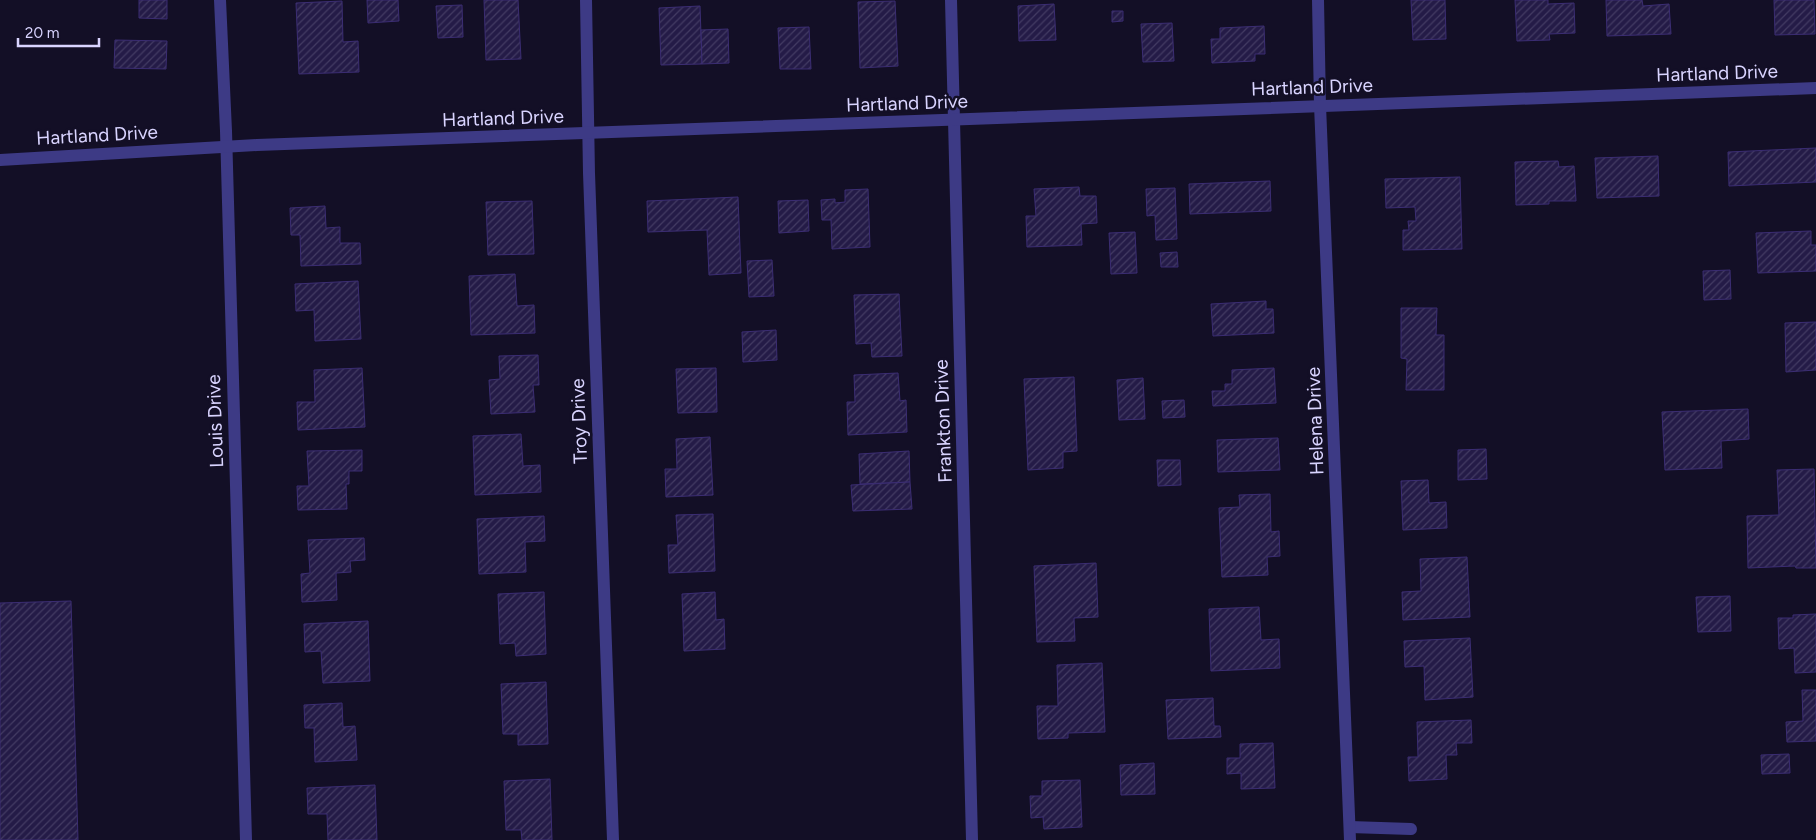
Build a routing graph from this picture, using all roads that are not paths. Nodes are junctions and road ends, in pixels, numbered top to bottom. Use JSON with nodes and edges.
{"nodes":[{"id":1,"x":220,"y":0,"type":"edge"},
{"id":2,"x":586,"y":0,"type":"edge"},
{"id":3,"x":951,"y":0,"type":"edge"},
{"id":4,"x":1318,"y":0,"type":"edge"},
{"id":5,"x":1816,"y":88,"type":"edge"},
{"id":6,"x":1320,"y":105,"type":"junction"},
{"id":7,"x":954,"y":119,"type":"junction"},
{"id":8,"x":589,"y":134,"type":"junction"},
{"id":9,"x":226,"y":147,"type":"junction"},
{"id":10,"x":0,"y":160,"type":"edge"},
{"id":11,"x":1411,"y":829,"type":"dead end"},
{"id":12,"x":1350,"y":834,"type":"edge"},
{"id":13,"x":246,"y":840,"type":"edge"},
{"id":14,"x":613,"y":840,"type":"edge"},
{"id":15,"x":972,"y":840,"type":"edge"}],
"edges":[{"from":1,"to":9,"type":"street","name":"Louis Drive"},
{"from":2,"to":8,"type":"street","name":"Troy Drive"},
{"from":3,"to":7,"type":"street","name":"Frankton Drive"},
{"from":4,"to":6,"type":"street","name":"Helena Drive"},
{"from":5,"to":6,"type":"street","name":"Hartland Drive"},
{"from":6,"to":7,"type":"street","name":"Hartland Drive"},
{"from":6,"to":12,"type":"street","name":"Helena Drive"},
{"from":7,"to":8,"type":"street","name":"Hartland Drive"},
{"from":7,"to":15,"type":"street","name":"Frankton Drive"},
{"from":8,"to":9,"type":"street","name":"Hartland Drive"},
{"from":8,"to":14,"type":"street","name":"Troy Drive"},
{"from":9,"to":10,"type":"street","name":"Hartland Drive"},
{"from":9,"to":13,"type":"street","name":"Louis Drive"},
{"from":11,"to":12,"type":"street"}]}
